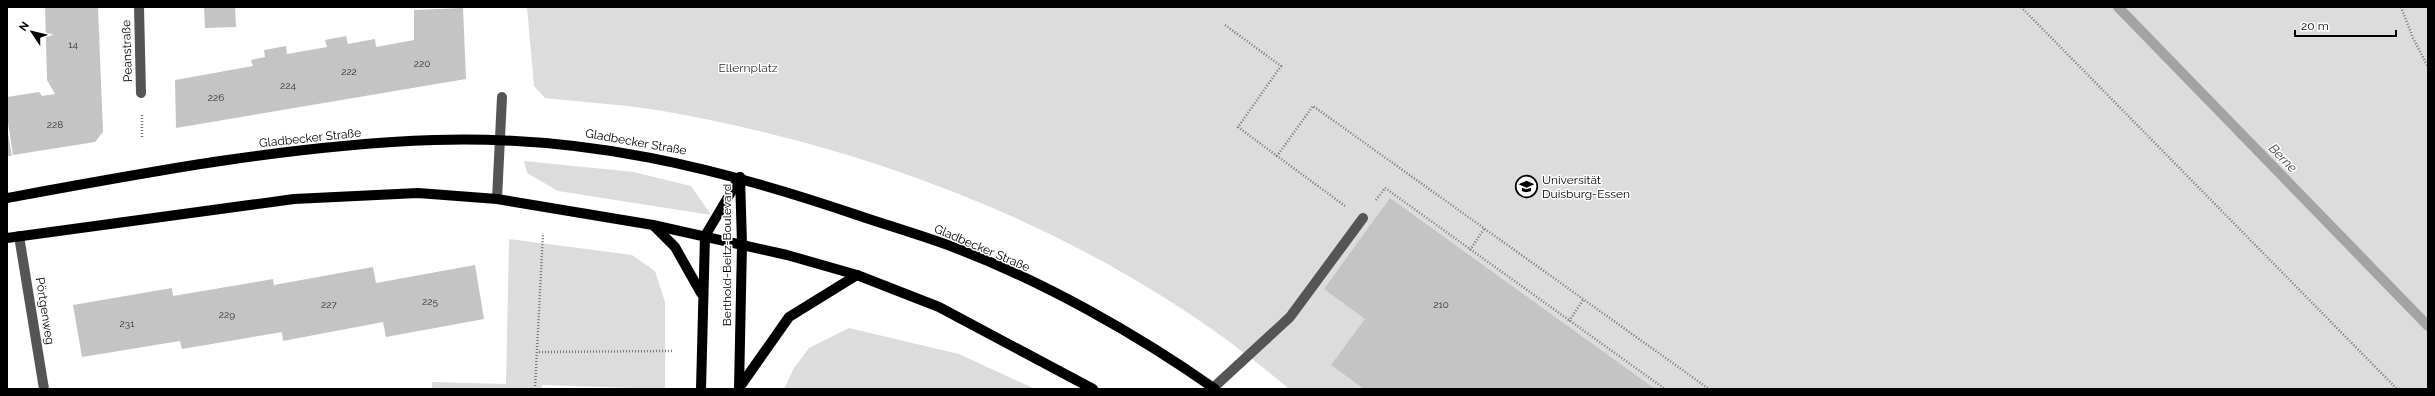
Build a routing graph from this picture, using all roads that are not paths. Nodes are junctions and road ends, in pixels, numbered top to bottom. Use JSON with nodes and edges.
{"nodes":[{"id":1,"x":139,"y":7,"type":"edge"},
{"id":2,"x":141,"y":93,"type":"dead end"},
{"id":3,"x":502,"y":97,"type":"dead end"},
{"id":4,"x":499,"y":142,"type":"junction"},
{"id":5,"x":740,"y":177,"type":"junction"},
{"id":6,"x":7,"y":198,"type":"edge"},
{"id":7,"x":497,"y":199,"type":"junction"},
{"id":8,"x":1363,"y":218,"type":"road end"},
{"id":9,"x":653,"y":225,"type":"junction"},
{"id":10,"x":20,"y":236,"type":"junction"},
{"id":11,"x":704,"y":236,"type":"junction"},
{"id":12,"x":7,"y":238,"type":"edge"},
{"id":13,"x":742,"y":244,"type":"junction"},
{"id":14,"x":857,"y":275,"type":"junction"},
{"id":15,"x":702,"y":296,"type":"junction"},
{"id":16,"x":739,"y":388,"type":"edge"},
{"id":17,"x":1214,"y":388,"type":"edge"},
{"id":18,"x":44,"y":389,"type":"edge"},
{"id":19,"x":701,"y":389,"type":"edge"},
{"id":20,"x":1093,"y":389,"type":"edge"}],
"edges":[{"from":1,"to":2,"type":"street","name":"Peanstraße"},
{"from":3,"to":4,"type":"street"},
{"from":4,"to":5,"type":"main road","name":"Gladbecker Straße"},
{"from":4,"to":6,"type":"main road","name":"Gladbecker Straße"},
{"from":4,"to":7,"type":"street"},
{"from":5,"to":11,"type":"main road","name":"Berthold-Beitz-Boulevard"},
{"from":5,"to":13,"type":"main road","name":"Berthold-Beitz-Boulevard"},
{"from":5,"to":17,"type":"main road","name":"Gladbecker Straße"},
{"from":7,"to":9,"type":"main road"},
{"from":7,"to":10,"type":"main road"},
{"from":8,"to":17,"type":"street"},
{"from":9,"to":11,"type":"main road"},
{"from":9,"to":15,"type":"main road","name":"Berthold-Beitz-Boulevard"},
{"from":10,"to":12,"type":"main road"},
{"from":10,"to":18,"type":"street","name":"Pörtgenweg"},
{"from":11,"to":13,"type":"main road"},
{"from":11,"to":15,"type":"main road","name":"Berthold-Beitz-Boulevard"},
{"from":13,"to":14,"type":"main road"},
{"from":13,"to":16,"type":"main road","name":"Berthold-Beitz-Boulevard"},
{"from":14,"to":16,"type":"main road"},
{"from":14,"to":20,"type":"main road"},
{"from":15,"to":19,"type":"main road","name":"Berthold-Beitz-Boulevard"}]}
